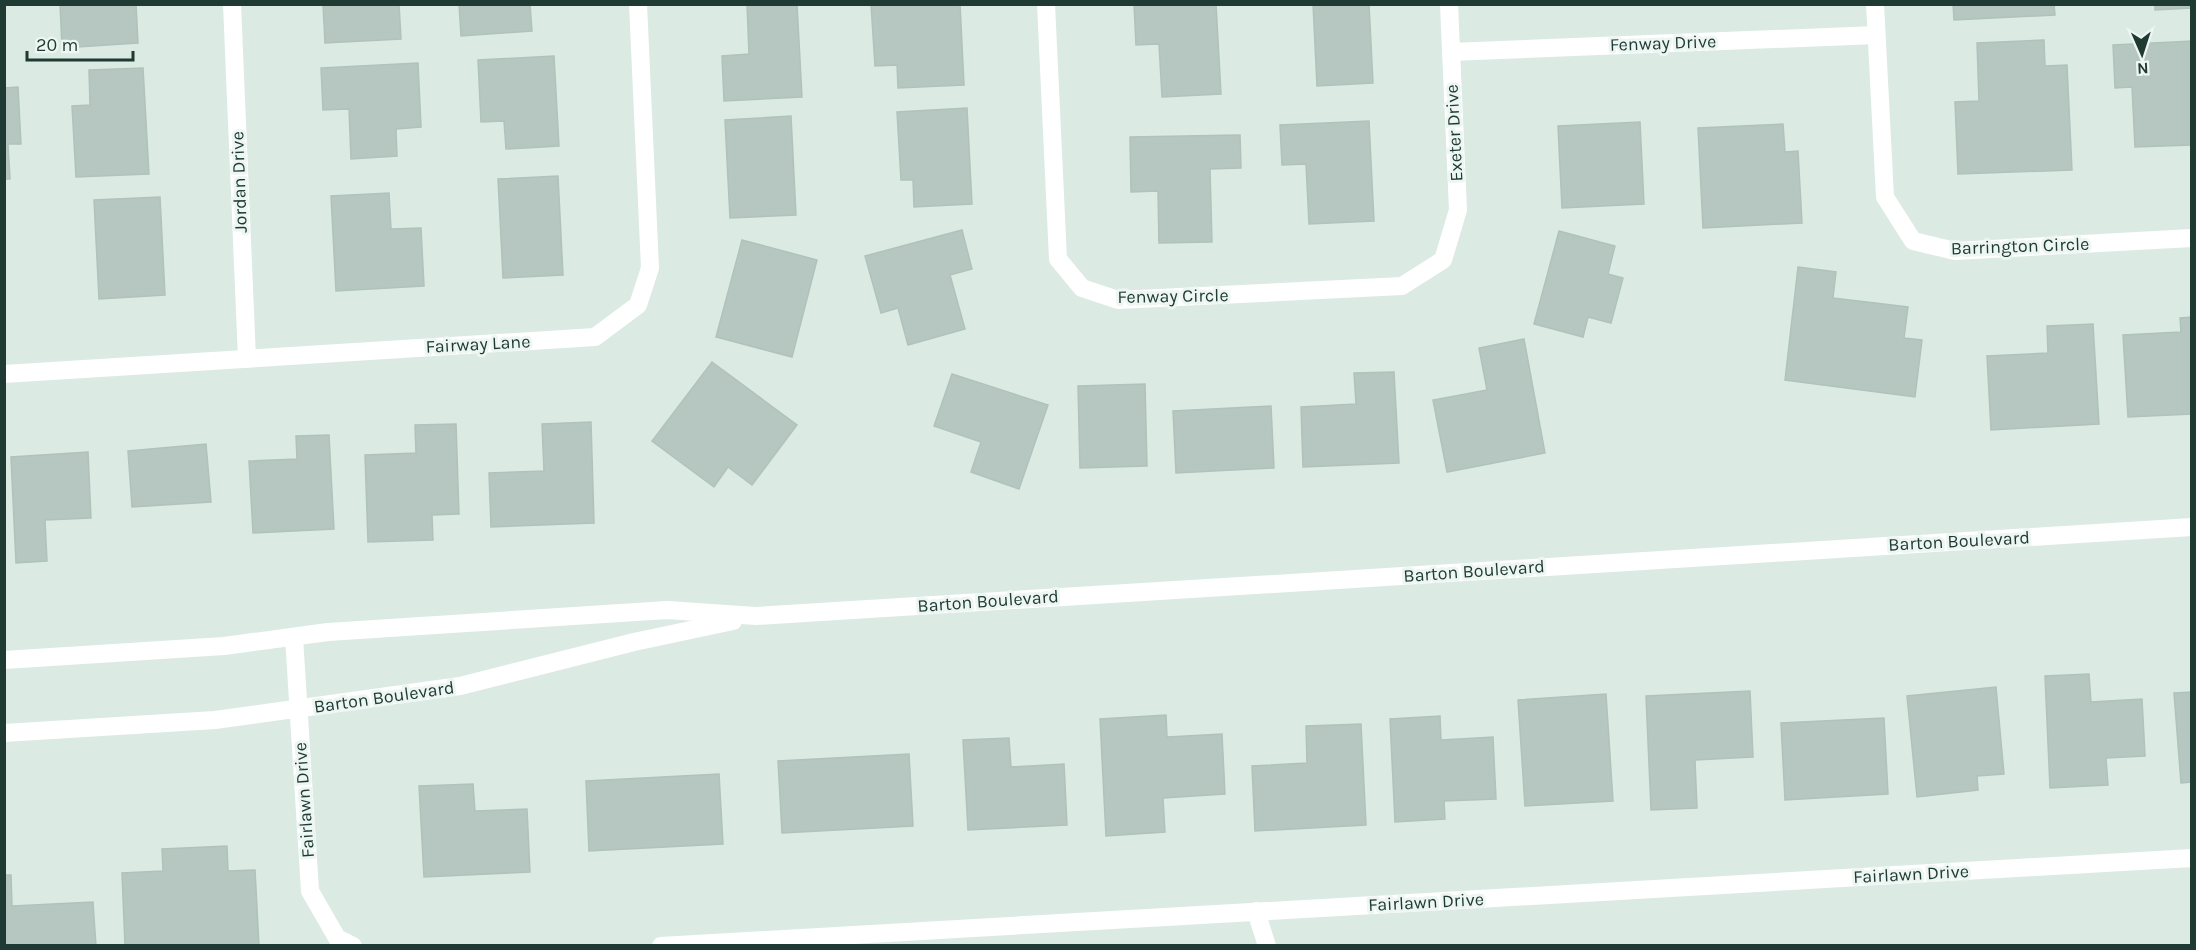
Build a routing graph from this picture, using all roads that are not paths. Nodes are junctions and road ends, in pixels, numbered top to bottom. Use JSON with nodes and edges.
{"nodes":[{"id":1,"x":232,"y":4,"type":"edge"},
{"id":2,"x":638,"y":4,"type":"edge"},
{"id":3,"x":1046,"y":4,"type":"edge"},
{"id":4,"x":1449,"y":4,"type":"edge"},
{"id":5,"x":1875,"y":4,"type":"edge"},
{"id":6,"x":1876,"y":35,"type":"junction"},
{"id":7,"x":1451,"y":52,"type":"junction"},
{"id":8,"x":2192,"y":238,"type":"edge"},
{"id":9,"x":1443,"y":260,"type":"joint"},
{"id":10,"x":247,"y":358,"type":"junction"},
{"id":11,"x":4,"y":374,"type":"edge"},
{"id":12,"x":2192,"y":527,"type":"edge"},
{"id":13,"x":756,"y":616,"type":"junction"},
{"id":14,"x":294,"y":637,"type":"junction"},
{"id":15,"x":4,"y":660,"type":"edge"},
{"id":16,"x":299,"y":709,"type":"junction"},
{"id":17,"x":4,"y":733,"type":"edge"},
{"id":18,"x":2192,"y":858,"type":"edge"},
{"id":19,"x":1256,"y":911,"type":"junction"},
{"id":20,"x":353,"y":945,"type":"edge"},
{"id":21,"x":661,"y":945,"type":"edge"},
{"id":22,"x":1267,"y":945,"type":"edge"}],
"edges":[{"from":1,"to":10,"type":"street","name":"Jordan Drive"},
{"from":2,"to":10,"type":"street","name":"Fairway Lane"},
{"from":3,"to":9,"type":"street","name":"Fenway Circle"},
{"from":4,"to":7,"type":"street","name":"Exeter Drive"},
{"from":5,"to":6,"type":"street","name":"Barrington Circle"},
{"from":6,"to":7,"type":"street","name":"Fenway Drive"},
{"from":6,"to":8,"type":"street","name":"Barrington Circle"},
{"from":7,"to":9,"type":"street","name":"Exeter Drive"},
{"from":10,"to":11,"type":"street","name":"Fairway Lane"},
{"from":12,"to":13,"type":"street","name":"Barton Boulevard"},
{"from":13,"to":14,"type":"street","name":"Barton Boulevard"},
{"from":13,"to":16,"type":"street","name":"Barton Boulevard"},
{"from":14,"to":15,"type":"street","name":"Barton Boulevard"},
{"from":14,"to":16,"type":"street","name":"Fairlawn Drive"},
{"from":16,"to":17,"type":"street","name":"Barton Boulevard"},
{"from":16,"to":20,"type":"street","name":"Fairlawn Drive"},
{"from":18,"to":19,"type":"street","name":"Fairlawn Drive"},
{"from":19,"to":21,"type":"street","name":"Fairlawn Drive"},
{"from":19,"to":22,"type":"street"}]}
